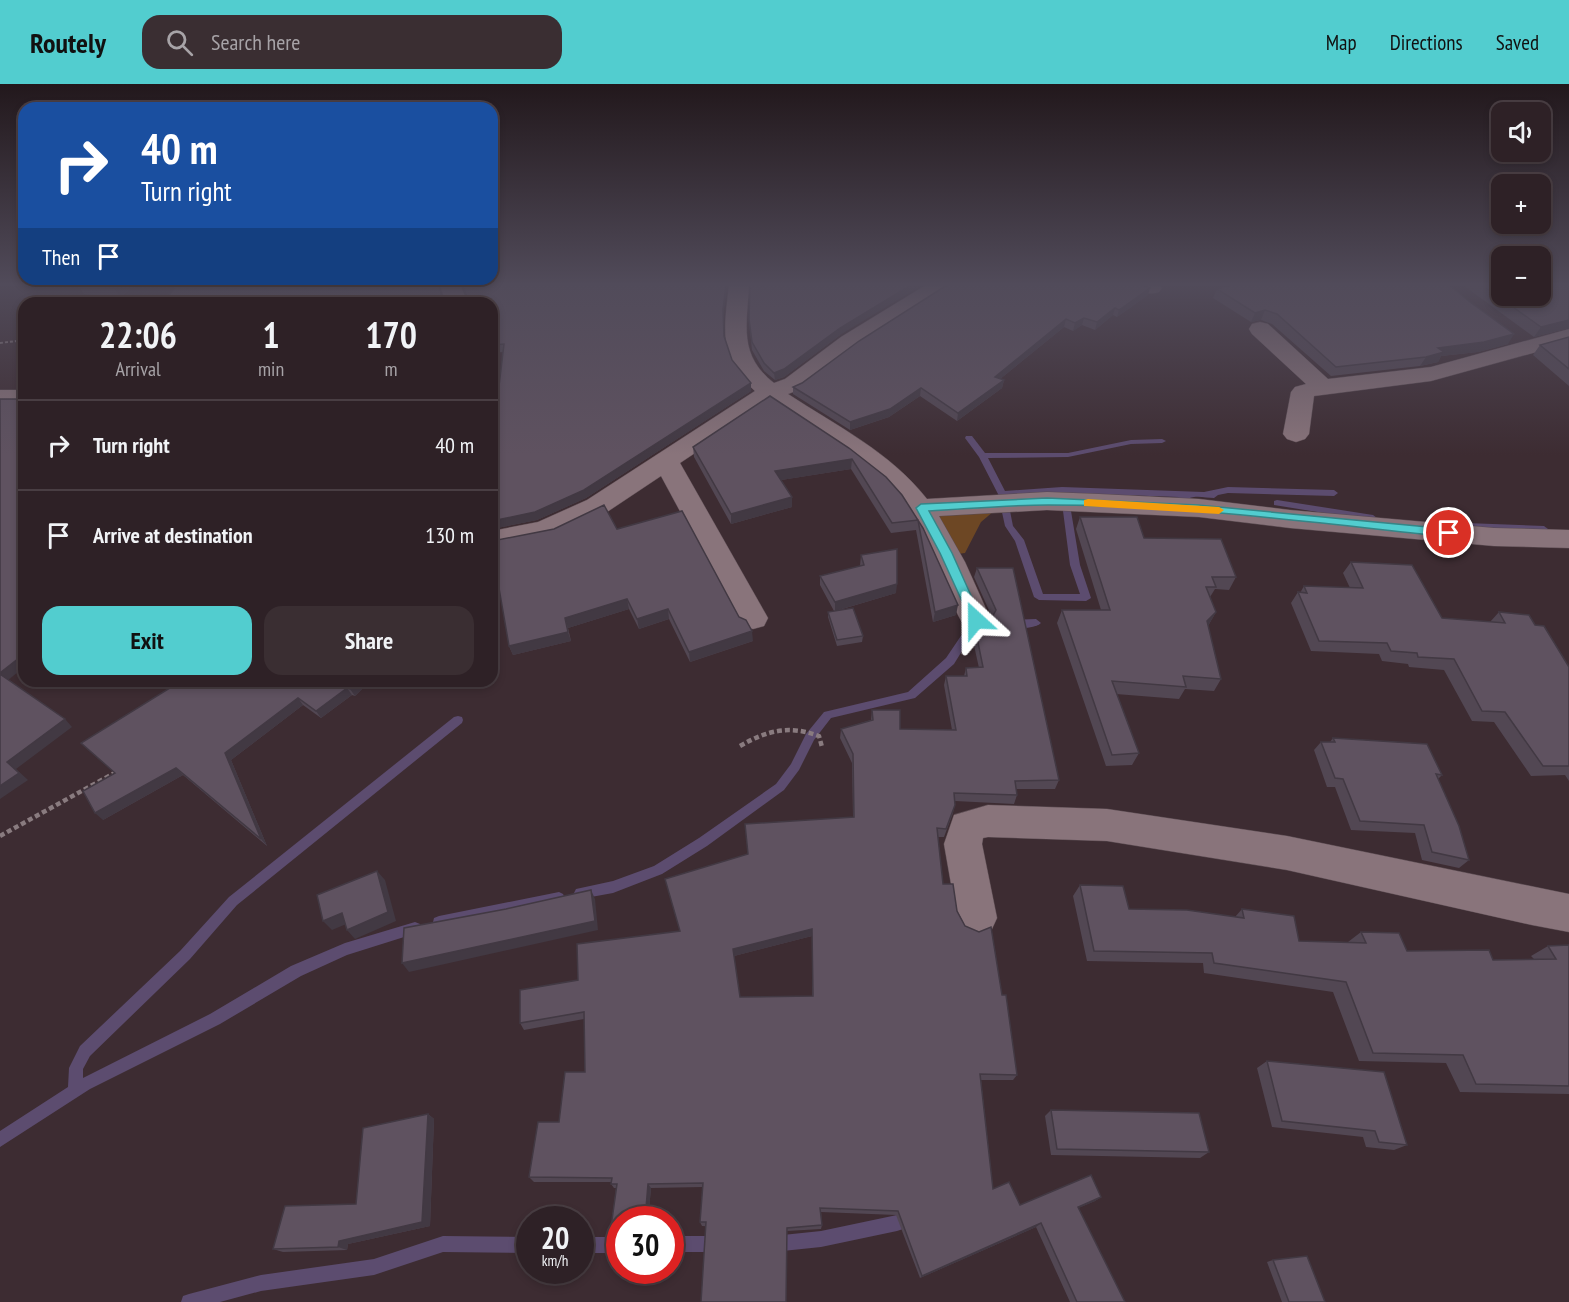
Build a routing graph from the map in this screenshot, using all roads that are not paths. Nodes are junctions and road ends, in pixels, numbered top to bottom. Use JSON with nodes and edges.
{"nodes":[{"id":1,"x":736,"y":342,"type":"edge"},
{"id":2,"x":849,"y":342,"type":"edge"},
{"id":3,"x":1274,"y":342,"type":"edge"},
{"id":4,"x":1517,"y":342,"type":"edge"},
{"id":5,"x":1322,"y":386,"type":"junction"},
{"id":6,"x":770,"y":392,"type":"junction"},
{"id":7,"x":0,"y":397,"type":"edge"},
{"id":8,"x":18,"y":397,"type":"edge"},
{"id":9,"x":1296,"y":434,"type":"dead end"},
{"id":10,"x":666,"y":462,"type":"junction"},
{"id":11,"x":921,"y":508,"type":"junction"},
{"id":12,"x":498,"y":539,"type":"edge"},
{"id":13,"x":1569,"y":539,"type":"edge"},
{"id":14,"x":753,"y":618,"type":"dead end"},
{"id":15,"x":976,"y":620,"type":"edge"},
{"id":16,"x":1569,"y":912,"type":"edge"},
{"id":17,"x":977,"y":918,"type":"dead end"}],
"edges":[{"from":1,"to":6,"type":"street"},
{"from":2,"to":6,"type":"street"},
{"from":3,"to":5,"type":"street"},
{"from":4,"to":5,"type":"street"},
{"from":5,"to":9,"type":"street"},
{"from":6,"to":10,"type":"street"},
{"from":6,"to":11,"type":"street"},
{"from":7,"to":8,"type":"street"},
{"from":10,"to":12,"type":"street"},
{"from":10,"to":14,"type":"street"},
{"from":11,"to":13,"type":"street"},
{"from":11,"to":15,"type":"street"},
{"from":16,"to":17,"type":"street"}]}
